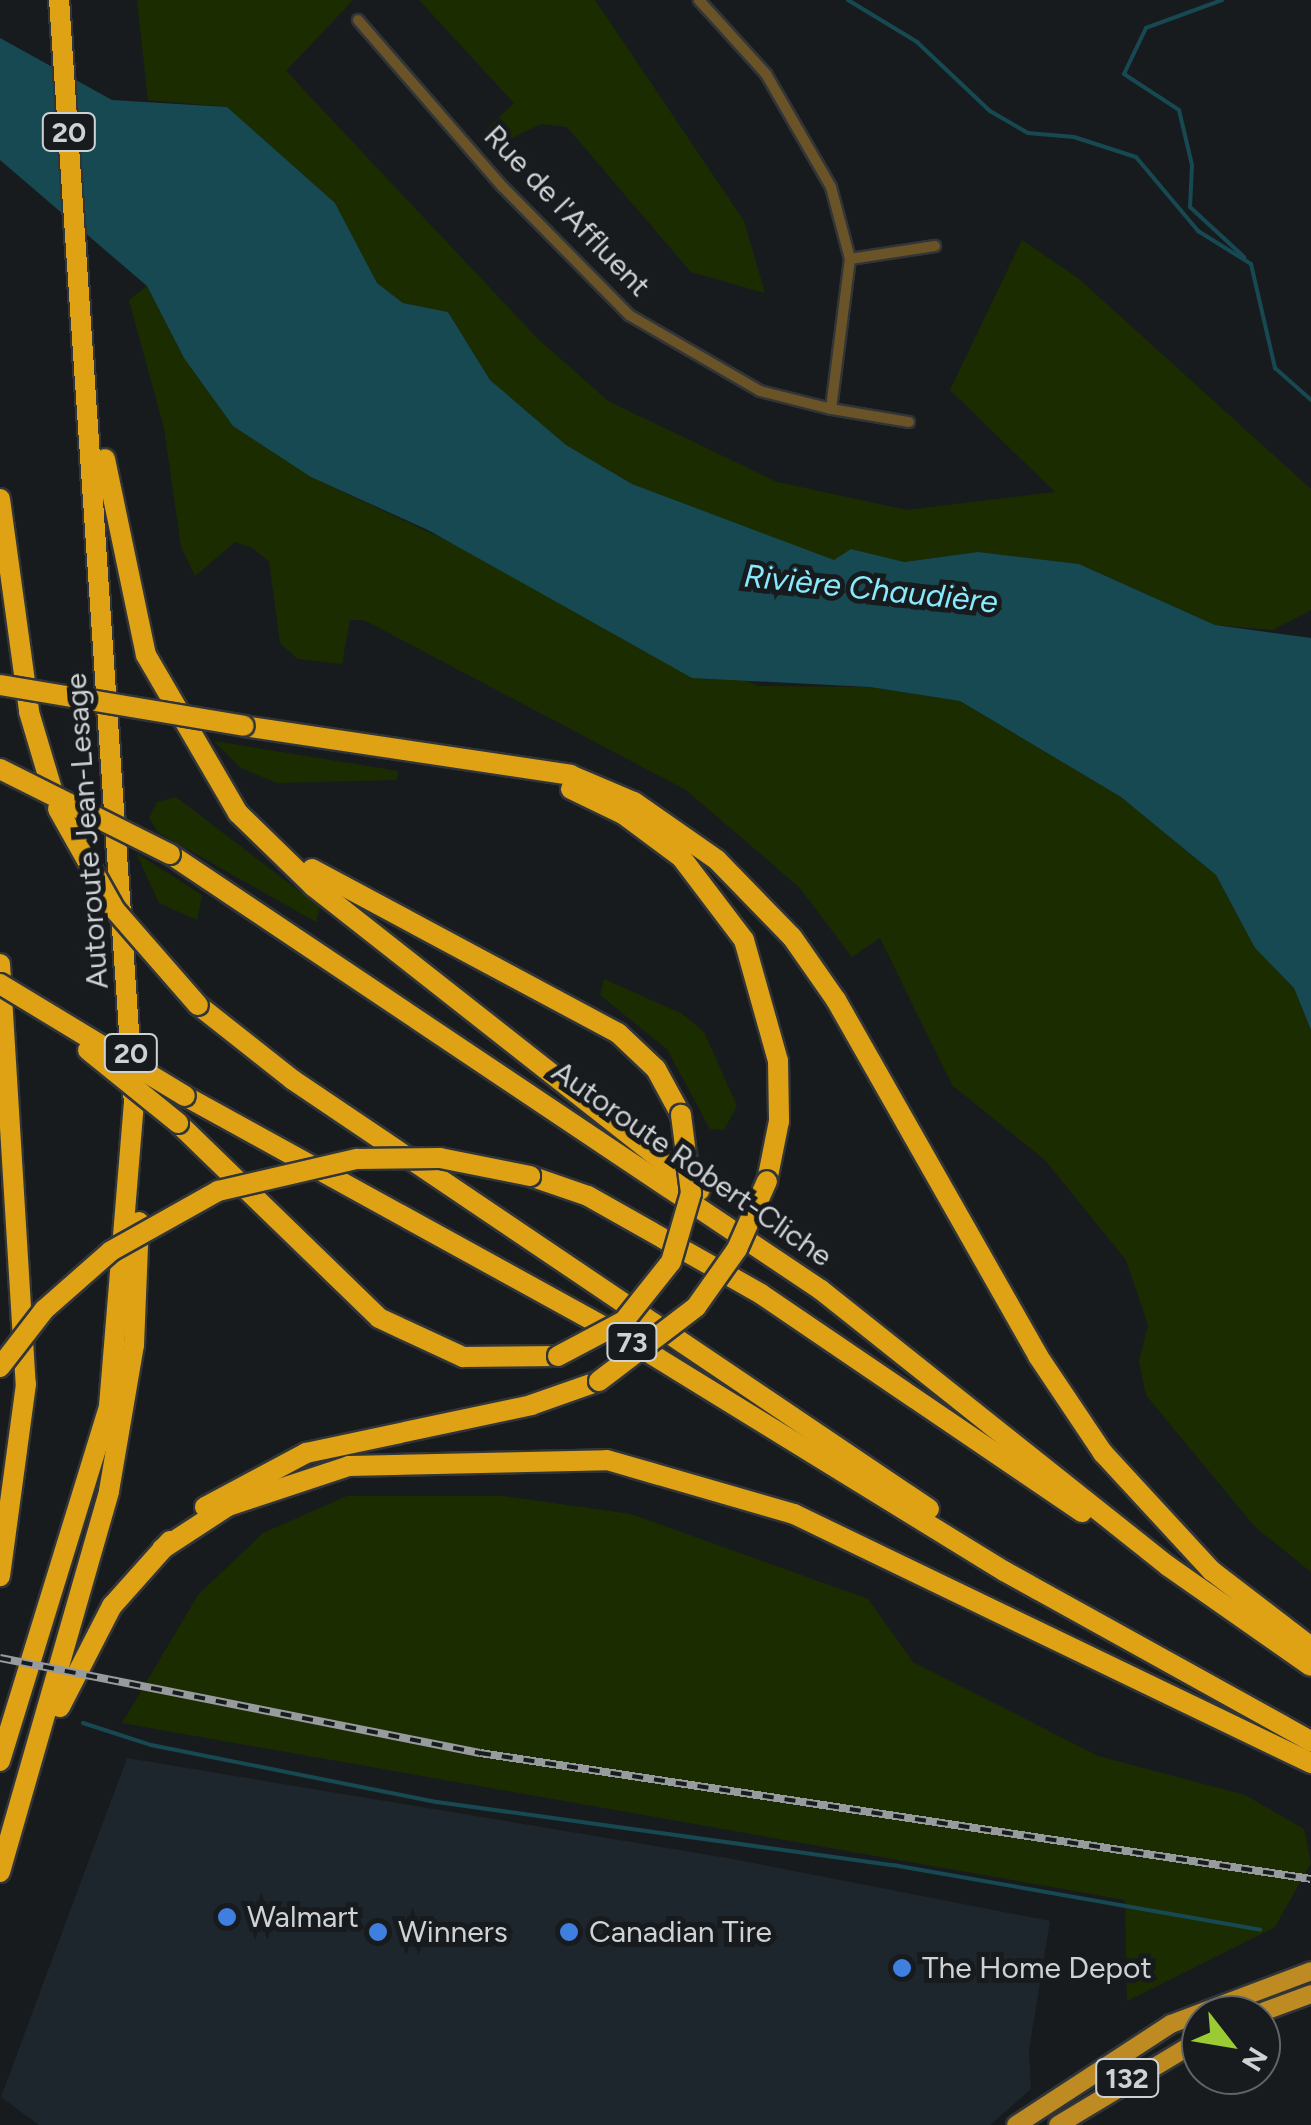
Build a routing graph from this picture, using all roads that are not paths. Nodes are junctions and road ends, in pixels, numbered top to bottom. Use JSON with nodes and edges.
{"nodes":[{"id":1,"x":58,"y":0,"type":"edge"},
{"id":2,"x":699,"y":0,"type":"edge"},
{"id":3,"x":358,"y":20,"type":"dead end"},
{"id":4,"x":934,"y":246,"type":"dead end"},
{"id":5,"x":850,"y":260,"type":"junction"},
{"id":6,"x":86,"y":329,"type":"junction"},
{"id":7,"x":831,"y":409,"type":"junction"},
{"id":8,"x":909,"y":422,"type":"dead end"},
{"id":9,"x":0,"y":499,"type":"edge"},
{"id":10,"x":0,"y":685,"type":"edge"},
{"id":11,"x":289,"y":733,"type":"junction"},
{"id":12,"x":0,"y":770,"type":"edge"},
{"id":13,"x":210,"y":774,"type":"junction"},
{"id":14,"x":0,"y":964,"type":"edge"},
{"id":15,"x":8,"y":989,"type":"edge"},
{"id":16,"x":134,"y":1105,"type":"junction"},
{"id":17,"x":821,"y":1290,"type":"junction"},
{"id":18,"x":0,"y":1367,"type":"edge"},
{"id":19,"x":162,"y":1549,"type":"junction"},
{"id":20,"x":1168,"y":1566,"type":"junction"},
{"id":21,"x":0,"y":1576,"type":"edge"},
{"id":22,"x":1069,"y":1604,"type":"junction"},
{"id":23,"x":1311,"y":1646,"type":"edge"},
{"id":24,"x":1311,"y":1666,"type":"edge"},
{"id":25,"x":42,"y":1740,"type":"junction"},
{"id":26,"x":1311,"y":1741,"type":"edge"},
{"id":27,"x":0,"y":1761,"type":"edge"},
{"id":28,"x":1311,"y":1763,"type":"edge"},
{"id":29,"x":0,"y":1872,"type":"edge"},
{"id":30,"x":1311,"y":1970,"type":"edge"},
{"id":31,"x":1311,"y":1994,"type":"edge"},
{"id":32,"x":1281,"y":2005,"type":"edge"},
{"id":33,"x":1181,"y":2051,"type":"edge"},
{"id":34,"x":1016,"y":2125,"type":"edge"},
{"id":35,"x":1058,"y":2125,"type":"edge"}],
"edges":[{"from":1,"to":6,"type":"highway","name":"Autoroute Jean-Lesage","number":"20"},
{"from":2,"to":5,"type":"street"},
{"from":3,"to":7,"type":"street","name":"Rue de l'Affluent"},
{"from":4,"to":5,"type":"street"},
{"from":5,"to":7,"type":"street"},
{"from":6,"to":13,"type":"highway"},
{"from":6,"to":16,"type":"highway","name":"Autoroute Jean-Lesage","number":"20"},
{"from":7,"to":8,"type":"street","name":"Rue de l'Affluent"},
{"from":9,"to":22,"type":"highway","bridge":true},
{"from":10,"to":11,"type":"highway","bridge":true},
{"from":11,"to":19,"type":"highway","bridge":true},
{"from":11,"to":23,"type":"highway"},
{"from":12,"to":17,"type":"highway","name":"Autoroute Robert-Cliche","bridge":true},
{"from":13,"to":15,"type":"highway","bridge":true},
{"from":13,"to":17,"type":"highway"},
{"from":14,"to":21,"type":"highway"},
{"from":15,"to":22,"type":"highway","number":"73","bridge":true},
{"from":16,"to":25,"type":"highway"},
{"from":16,"to":27,"type":"highway","name":"Autoroute Jean-Lesage","number":"20"},
{"from":17,"to":20,"type":"highway","name":"Autoroute Robert-Cliche"},
{"from":18,"to":20,"type":"highway","bridge":true},
{"from":19,"to":25,"type":"highway"},
{"from":19,"to":28,"type":"highway"},
{"from":20,"to":24,"type":"highway","name":"Autoroute Robert-Cliche"},
{"from":22,"to":26,"type":"highway","number":"73"},
{"from":25,"to":29,"type":"highway"},
{"from":30,"to":34,"type":"main road","number":"132"},
{"from":31,"to":32,"type":"main road"},
{"from":33,"to":35,"type":"main road","number":"132"}]}
